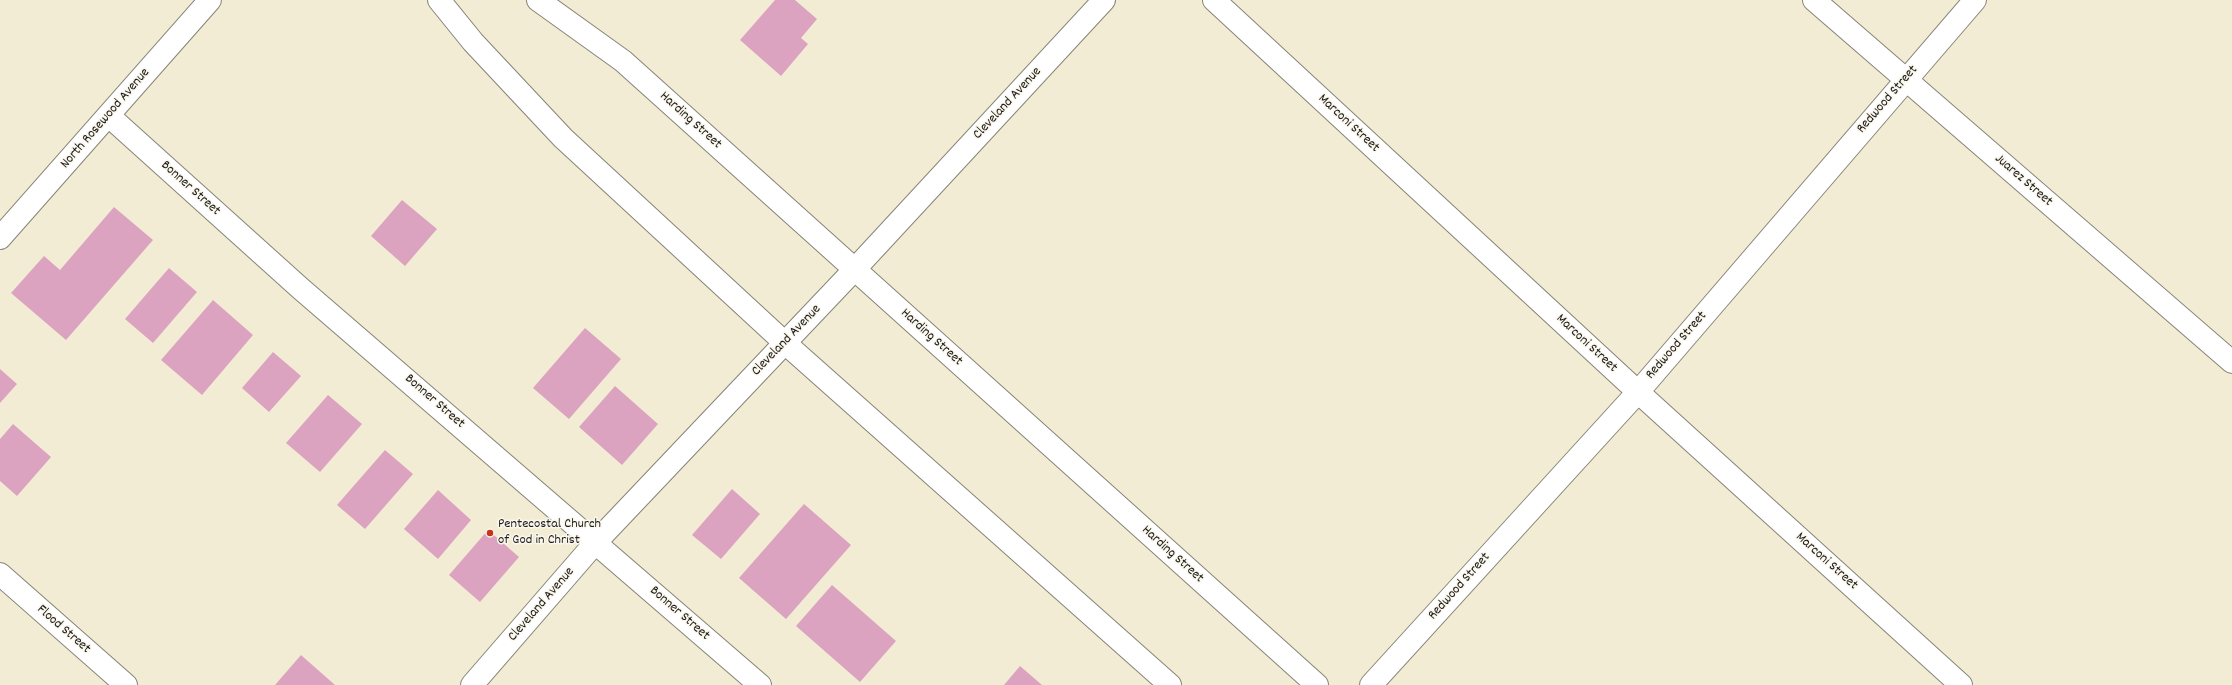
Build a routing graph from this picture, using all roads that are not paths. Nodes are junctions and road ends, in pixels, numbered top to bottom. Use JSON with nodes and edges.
{"nodes":[{"id":1,"x":210,"y":0,"type":"edge"},
{"id":2,"x":439,"y":0,"type":"edge"},
{"id":3,"x":538,"y":0,"type":"edge"},
{"id":4,"x":1104,"y":0,"type":"edge"},
{"id":5,"x":1214,"y":0,"type":"edge"},
{"id":6,"x":1814,"y":0,"type":"edge"},
{"id":7,"x":1975,"y":0,"type":"edge"},
{"id":8,"x":1905,"y":80,"type":"junction"},
{"id":9,"x":109,"y":116,"type":"junction"},
{"id":10,"x":0,"y":238,"type":"edge"},
{"id":11,"x":855,"y":269,"type":"junction"},
{"id":12,"x":785,"y":343,"type":"junction"},
{"id":13,"x":2232,"y":362,"type":"edge"},
{"id":14,"x":1638,"y":392,"type":"junction"},
{"id":15,"x":596,"y":542,"type":"junction"},
{"id":16,"x":0,"y":574,"type":"edge"},
{"id":17,"x":126,"y":685,"type":"edge"},
{"id":18,"x":472,"y":685,"type":"edge"},
{"id":19,"x":760,"y":685,"type":"edge"},
{"id":20,"x":1170,"y":685,"type":"edge"},
{"id":21,"x":1317,"y":685,"type":"edge"},
{"id":22,"x":1371,"y":685,"type":"edge"},
{"id":23,"x":1961,"y":685,"type":"edge"}],
"edges":[{"from":1,"to":9,"type":"street","name":"North Rosewood Avenue"},
{"from":2,"to":12,"type":"street"},
{"from":3,"to":11,"type":"street","name":"Harding Street"},
{"from":4,"to":11,"type":"street","name":"Cleveland Avenue"},
{"from":5,"to":14,"type":"street","name":"Marconi Street"},
{"from":6,"to":8,"type":"street","name":"Juarez Street"},
{"from":7,"to":8,"type":"street","name":"Redwood Street"},
{"from":8,"to":13,"type":"street","name":"Juarez Street"},
{"from":8,"to":14,"type":"street","name":"Redwood Street"},
{"from":9,"to":10,"type":"street","name":"North Rosewood Avenue"},
{"from":9,"to":15,"type":"street","name":"Bonner Street"},
{"from":11,"to":12,"type":"street","name":"Cleveland Avenue"},
{"from":11,"to":21,"type":"street","name":"Harding Street"},
{"from":12,"to":15,"type":"street","name":"Cleveland Avenue"},
{"from":12,"to":20,"type":"street"},
{"from":14,"to":22,"type":"street","name":"Redwood Street"},
{"from":14,"to":23,"type":"street","name":"Marconi Street"},
{"from":15,"to":18,"type":"street","name":"Cleveland Avenue"},
{"from":15,"to":19,"type":"street","name":"Bonner Street"},
{"from":16,"to":17,"type":"street","name":"Flood Street"}]}
